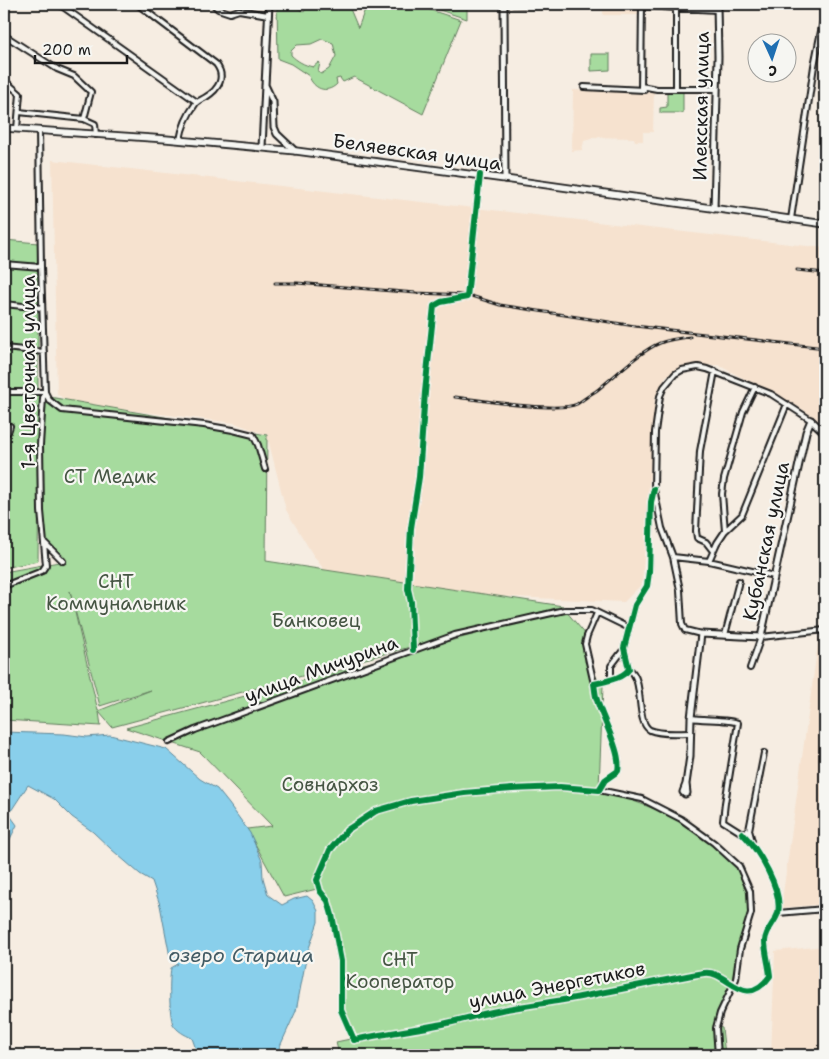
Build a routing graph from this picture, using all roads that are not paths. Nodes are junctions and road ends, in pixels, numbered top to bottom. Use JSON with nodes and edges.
{"nodes":[{"id":1,"x":59,"y":4,"type":"edge"},
{"id":2,"x":138,"y":4,"type":"edge"},
{"id":3,"x":214,"y":4,"type":"edge"},
{"id":4,"x":269,"y":4,"type":"edge"},
{"id":5,"x":504,"y":4,"type":"edge"},
{"id":6,"x":514,"y":4,"type":"edge"},
{"id":7,"x":578,"y":4,"type":"edge"},
{"id":8,"x":592,"y":5,"type":"edge"},
{"id":9,"x":642,"y":5,"type":"edge"},
{"id":10,"x":676,"y":6,"type":"edge"},
{"id":11,"x":717,"y":7,"type":"edge"},
{"id":12,"x":268,"y":15,"type":"junction"},
{"id":13,"x":824,"y":16,"type":"dead end"},
{"id":14,"x":820,"y":34,"type":"junction"},
{"id":15,"x":825,"y":34,"type":"edge"},
{"id":16,"x":4,"y":35,"type":"edge"},
{"id":17,"x":4,"y":80,"type":"edge"},
{"id":18,"x":264,"y":84,"type":"junction"},
{"id":19,"x":584,"y":87,"type":"dead end"},
{"id":20,"x":641,"y":88,"type":"junction"},
{"id":21,"x":676,"y":89,"type":"junction"},
{"id":22,"x":717,"y":89,"type":"junction"},
{"id":23,"x":196,"y":102,"type":"junction"},
{"id":24,"x":19,"y":112,"type":"junction"},
{"id":25,"x":84,"y":119,"type":"junction"},
{"id":26,"x":4,"y":128,"type":"edge"},
{"id":27,"x":17,"y":129,"type":"junction"},
{"id":28,"x":40,"y":130,"type":"junction"},
{"id":29,"x":96,"y":135,"type":"junction"},
{"id":30,"x":180,"y":140,"type":"junction"},
{"id":31,"x":262,"y":147,"type":"junction"},
{"id":32,"x":296,"y":151,"type":"junction"},
{"id":33,"x":480,"y":175,"type":"junction"},
{"id":34,"x":505,"y":179,"type":"junction"},
{"id":35,"x":714,"y":209,"type":"junction"},
{"id":36,"x":791,"y":219,"type":"junction"},
{"id":37,"x":825,"y":224,"type":"edge"},
{"id":38,"x":4,"y":264,"type":"edge"},
{"id":39,"x":41,"y":267,"type":"junction"},
{"id":40,"x":4,"y":304,"type":"edge"},
{"id":41,"x":42,"y":308,"type":"junction"},
{"id":42,"x":4,"y":348,"type":"edge"},
{"id":43,"x":44,"y":352,"type":"junction"},
{"id":44,"x":715,"y":371,"type":"junction"},
{"id":45,"x":755,"y":387,"type":"junction"},
{"id":46,"x":4,"y":392,"type":"edge"},
{"id":47,"x":45,"y":392,"type":"junction"},
{"id":48,"x":787,"y":404,"type":"junction"},
{"id":49,"x":810,"y":420,"type":"junction"},
{"id":50,"x":10,"y":426,"type":"dead end"},
{"id":51,"x":825,"y":432,"type":"edge"},
{"id":52,"x":4,"y":434,"type":"edge"},
{"id":53,"x":265,"y":469,"type":"dead end"},
{"id":54,"x":654,"y":490,"type":"junction"},
{"id":55,"x":725,"y":531,"type":"junction"},
{"id":56,"x":44,"y":542,"type":"junction"},
{"id":57,"x":713,"y":551,"type":"junction"},
{"id":58,"x":673,"y":556,"type":"junction"},
{"id":59,"x":62,"y":561,"type":"dead end"},
{"id":60,"x":709,"y":561,"type":"junction"},
{"id":61,"x":774,"y":576,"type":"junction"},
{"id":62,"x":739,"y":581,"type":"dead end"},
{"id":63,"x":4,"y":586,"type":"edge"},
{"id":64,"x":597,"y":613,"type":"junction"},
{"id":65,"x":629,"y":628,"type":"junction"},
{"id":66,"x":825,"y":630,"type":"edge"},
{"id":67,"x":701,"y":634,"type":"junction"},
{"id":68,"x":725,"y":635,"type":"junction"},
{"id":69,"x":761,"y":637,"type":"junction"},
{"id":70,"x":624,"y":648,"type":"junction"},
{"id":71,"x":413,"y":650,"type":"junction"},
{"id":72,"x":750,"y":668,"type":"dead end"},
{"id":73,"x":629,"y":669,"type":"junction"},
{"id":74,"x":611,"y":680,"type":"junction"},
{"id":75,"x":594,"y":684,"type":"junction"},
{"id":76,"x":691,"y":718,"type":"junction"},
{"id":77,"x":689,"y":733,"type":"junction"},
{"id":78,"x":169,"y":742,"type":"dead end"},
{"id":79,"x":764,"y":753,"type":"dead end"},
{"id":80,"x":686,"y":784,"type":"dead end"},
{"id":81,"x":599,"y":790,"type":"junction"},
{"id":82,"x":749,"y":830,"type":"junction"},
{"id":83,"x":742,"y":833,"type":"junction"},
{"id":84,"x":752,"y":843,"type":"junction"},
{"id":85,"x":825,"y":909,"type":"edge"},
{"id":86,"x":778,"y":914,"type":"junction"},
{"id":87,"x":733,"y":985,"type":"junction"},
{"id":88,"x":718,"y":1055,"type":"edge"}],
"edges":[{"from":1,"to":23,"type":"street"},
{"from":2,"to":23,"type":"street"},
{"from":3,"to":12,"type":"street"},
{"from":4,"to":12,"type":"street"},
{"from":5,"to":34,"type":"street"},
{"from":6,"to":7,"type":"street"},
{"from":7,"to":8,"type":"street"},
{"from":9,"to":10,"type":"street"},
{"from":9,"to":20,"type":"street"},
{"from":10,"to":11,"type":"street"},
{"from":10,"to":21,"type":"street"},
{"from":11,"to":22,"type":"street","name":"Илекская улица"},
{"from":12,"to":18,"type":"street"},
{"from":13,"to":14,"type":"street"},
{"from":14,"to":15,"type":"street"},
{"from":14,"to":36,"type":"street"},
{"from":16,"to":25,"type":"street"},
{"from":17,"to":24,"type":"street"},
{"from":18,"to":31,"type":"street"},
{"from":18,"to":32,"type":"street"},
{"from":19,"to":20,"type":"street"},
{"from":20,"to":21,"type":"street"},
{"from":21,"to":22,"type":"street"},
{"from":22,"to":35,"type":"street","name":"Илекская улица"},
{"from":23,"to":30,"type":"street"},
{"from":24,"to":25,"type":"street"},
{"from":24,"to":27,"type":"street"},
{"from":25,"to":29,"type":"street"},
{"from":26,"to":27,"type":"main road","name":"Беляевская улица"},
{"from":27,"to":28,"type":"main road","name":"Беляевская улица"},
{"from":28,"to":29,"type":"main road","name":"Беляевская улица"},
{"from":28,"to":39,"type":"street","name":"1-я Цветочная улица"},
{"from":29,"to":30,"type":"main road","name":"Беляевская улица"},
{"from":30,"to":31,"type":"main road","name":"Беляевская улица"},
{"from":31,"to":32,"type":"main road","name":"Беляевская улица"},
{"from":32,"to":33,"type":"main road","name":"Беляевская улица"},
{"from":33,"to":34,"type":"main road","name":"Беляевская улица"},
{"from":33,"to":71,"type":"street"},
{"from":34,"to":35,"type":"main road","name":"Беляевская улица"},
{"from":35,"to":36,"type":"main road","name":"Беляевская улица"},
{"from":36,"to":37,"type":"main road","name":"Беляевская улица"},
{"from":38,"to":39,"type":"street"},
{"from":39,"to":41,"type":"street","name":"1-я Цветочная улица"},
{"from":40,"to":41,"type":"street"},
{"from":41,"to":43,"type":"street","name":"1-я Цветочная улица"},
{"from":42,"to":43,"type":"street"},
{"from":43,"to":47,"type":"street","name":"1-я Цветочная улица"},
{"from":44,"to":45,"type":"street"},
{"from":44,"to":54,"type":"street"},
{"from":44,"to":57,"type":"street"},
{"from":45,"to":48,"type":"street"},
{"from":45,"to":55,"type":"street"},
{"from":46,"to":47,"type":"street"},
{"from":47,"to":53,"type":"street"},
{"from":47,"to":56,"type":"street","name":"1-я Цветочная улица"},
{"from":48,"to":49,"type":"street"},
{"from":48,"to":55,"type":"street"},
{"from":49,"to":51,"type":"street"},
{"from":49,"to":61,"type":"street","name":"Кубанская улица"},
{"from":50,"to":52,"type":"street"},
{"from":54,"to":58,"type":"street"},
{"from":54,"to":65,"type":"street"},
{"from":55,"to":57,"type":"street"},
{"from":56,"to":59,"type":"street"},
{"from":56,"to":63,"type":"street","name":"1-я Цветочная улица"},
{"from":57,"to":60,"type":"street"},
{"from":58,"to":60,"type":"street"},
{"from":58,"to":67,"type":"street"},
{"from":60,"to":61,"type":"street"},
{"from":61,"to":69,"type":"street","name":"Кубанская улица"},
{"from":62,"to":68,"type":"street"},
{"from":64,"to":65,"type":"street","name":"улица Мичурина"},
{"from":64,"to":71,"type":"street","name":"улица Мичурина"},
{"from":64,"to":75,"type":"street"},
{"from":65,"to":70,"type":"street"},
{"from":66,"to":69,"type":"street"},
{"from":67,"to":68,"type":"street"},
{"from":67,"to":76,"type":"street"},
{"from":68,"to":69,"type":"street"},
{"from":69,"to":72,"type":"street","name":"Кубанская улица"},
{"from":70,"to":73,"type":"street"},
{"from":70,"to":74,"type":"street"},
{"from":71,"to":78,"type":"street","name":"улица Мичурина"},
{"from":73,"to":74,"type":"street"},
{"from":73,"to":77,"type":"street"},
{"from":74,"to":75,"type":"street"},
{"from":75,"to":81,"type":"street"},
{"from":76,"to":77,"type":"street"},
{"from":76,"to":83,"type":"street"},
{"from":77,"to":80,"type":"street"},
{"from":79,"to":82,"type":"street"},
{"from":81,"to":87,"type":"street"},
{"from":81,"to":87,"type":"street","name":"улица Энергетиков"},
{"from":82,"to":83,"type":"street"},
{"from":82,"to":84,"type":"street"},
{"from":83,"to":84,"type":"street"},
{"from":84,"to":86,"type":"street"},
{"from":85,"to":86,"type":"street"},
{"from":86,"to":87,"type":"street"},
{"from":87,"to":88,"type":"street"}]}
